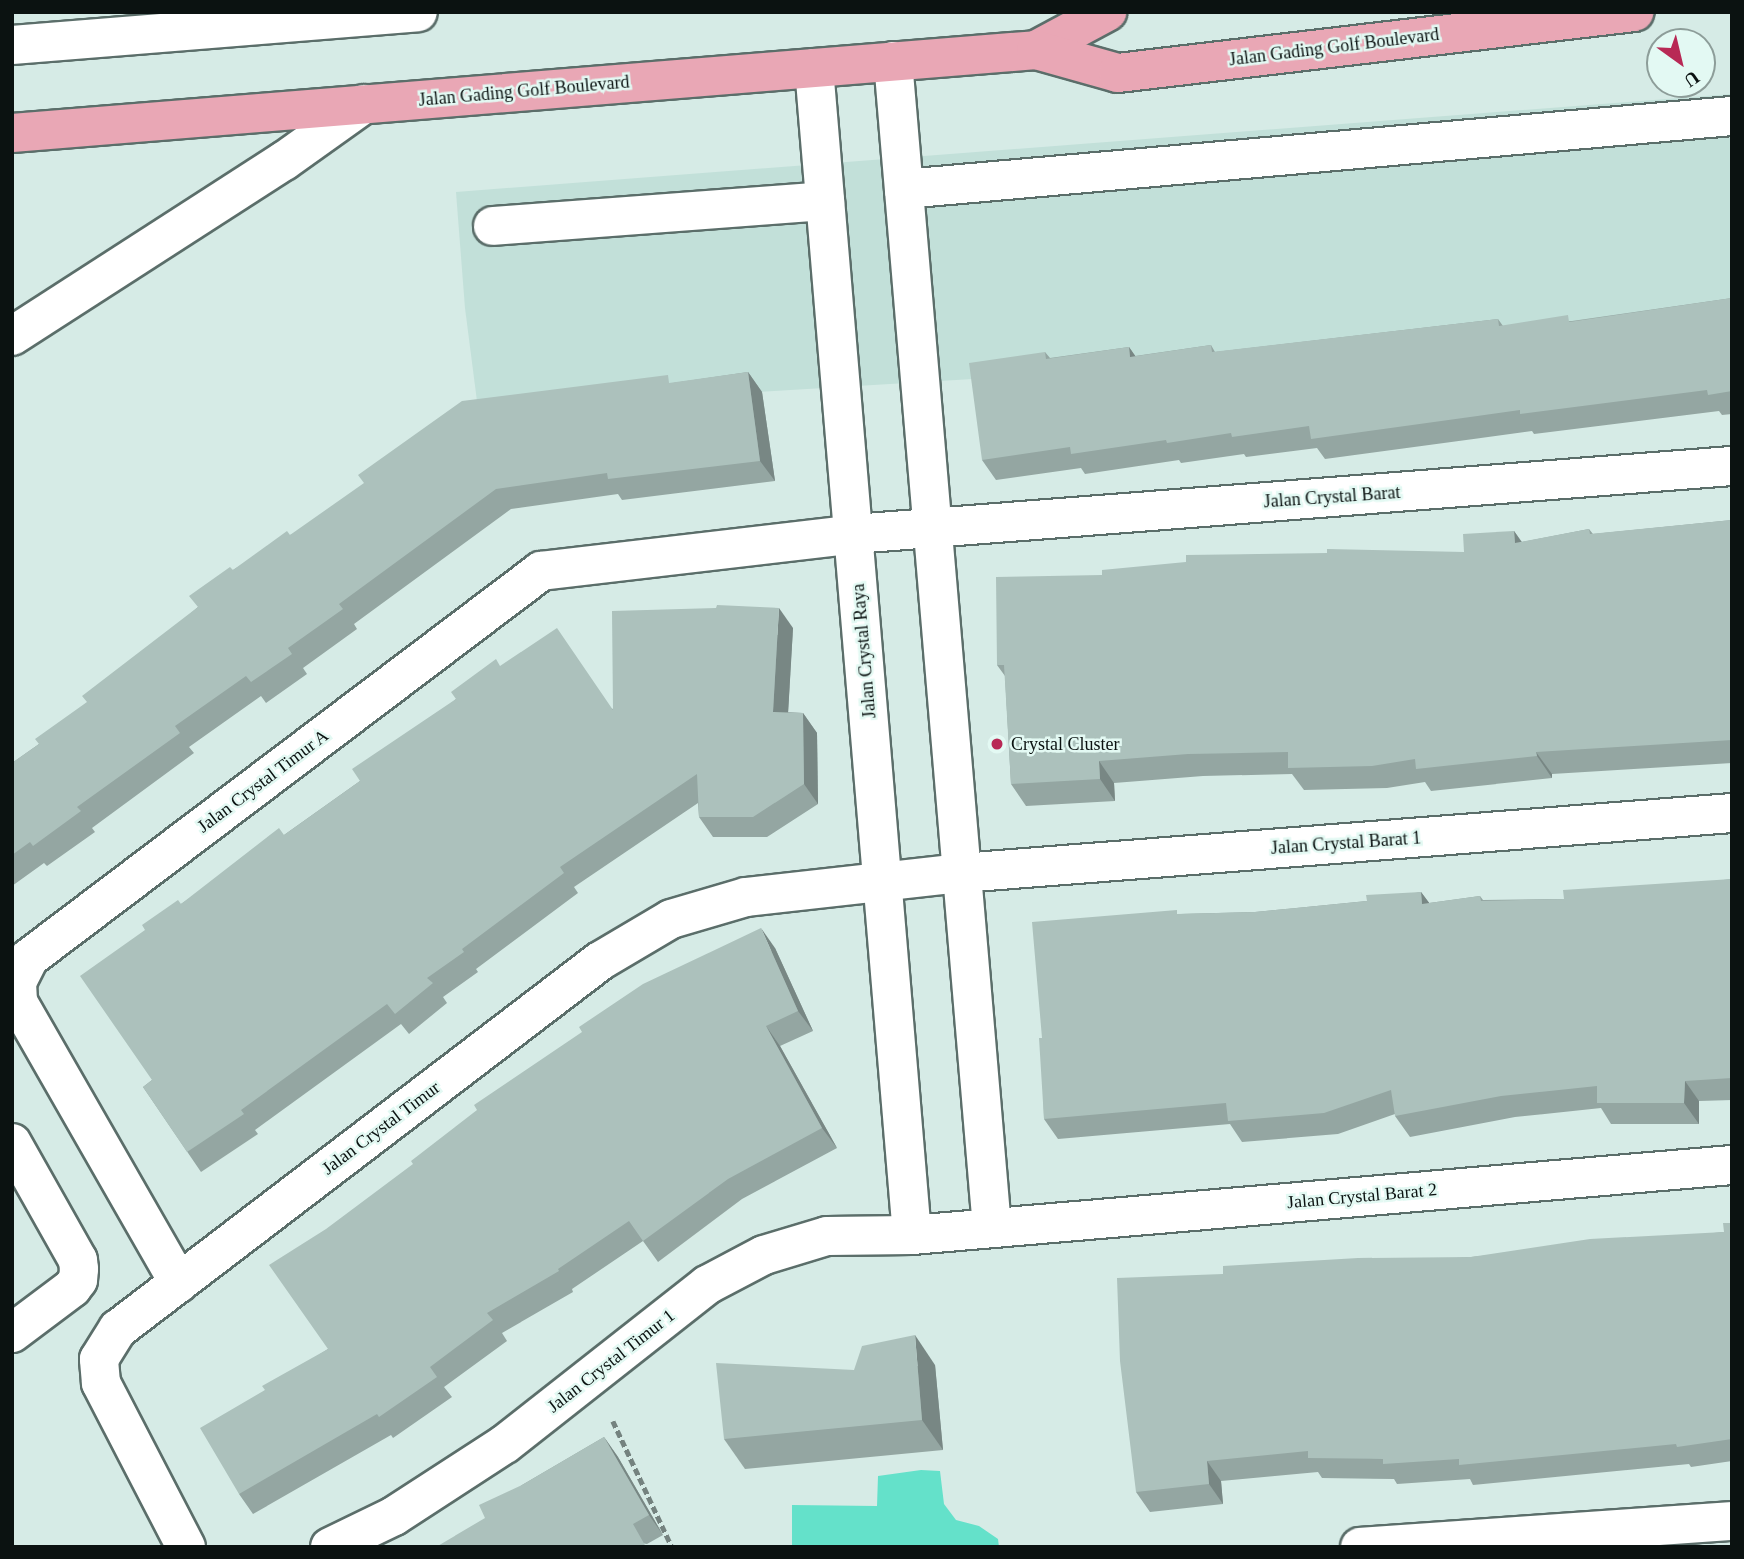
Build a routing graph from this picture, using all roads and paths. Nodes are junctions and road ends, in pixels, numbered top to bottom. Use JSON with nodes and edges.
{"nodes":[{"id":1,"x":418,"y":12,"type":"edge"},
{"id":2,"x":1107,"y":12,"type":"edge"},
{"id":3,"x":1634,"y":12,"type":"edge"},
{"id":4,"x":12,"y":45,"type":"edge"},
{"id":5,"x":1036,"y":50,"type":"junction"},
{"id":6,"x":893,"y":61,"type":"junction"},
{"id":7,"x":814,"y":68,"type":"junction"},
{"id":8,"x":364,"y":104,"type":"junction"},
{"id":9,"x":1732,"y":116,"type":"edge"},
{"id":10,"x":12,"y":132,"type":"edge"},
{"id":11,"x":904,"y":189,"type":"junction"},
{"id":12,"x":825,"y":201,"type":"junction"},
{"id":13,"x":493,"y":226,"type":"dead end"},
{"id":14,"x":12,"y":336,"type":"edge"},
{"id":15,"x":1732,"y":466,"type":"edge"},
{"id":16,"x":932,"y":528,"type":"junction"},
{"id":17,"x":854,"y":534,"type":"junction"},
{"id":18,"x":1732,"y":813,"type":"edge"},
{"id":19,"x":961,"y":873,"type":"junction"},
{"id":20,"x":883,"y":882,"type":"junction"},
{"id":21,"x":12,"y":1143,"type":"edge"},
{"id":22,"x":1732,"y":1165,"type":"edge"},
{"id":23,"x":992,"y":1228,"type":"junction"},
{"id":24,"x":912,"y":1235,"type":"junction"},
{"id":25,"x":179,"y":1283,"type":"junction"},
{"id":26,"x":12,"y":1333,"type":"edge"},
{"id":27,"x":592,"y":1376,"type":"junction"},
{"id":28,"x":1732,"y":1521,"type":"edge"},
{"id":29,"x":186,"y":1547,"type":"edge"},
{"id":30,"x":330,"y":1547,"type":"edge"},
{"id":31,"x":672,"y":1547,"type":"edge"},
{"id":32,"x":1360,"y":1547,"type":"edge"}],
"edges":[{"from":1,"to":4,"type":"street"},
{"from":2,"to":5,"type":"main road","name":"Jalan Gading Golf Boulevard"},
{"from":3,"to":5,"type":"main road","name":"Jalan Gading Golf Boulevard"},
{"from":5,"to":6,"type":"main road","name":"Jalan Gading Golf Boulevard"},
{"from":6,"to":7,"type":"main road","name":"Jalan Gading Golf Boulevard"},
{"from":6,"to":11,"type":"street"},
{"from":7,"to":8,"type":"main road","name":"Jalan Gading Golf Boulevard"},
{"from":7,"to":12,"type":"street","name":"Jalan Crystal Raya"},
{"from":8,"to":10,"type":"main road","name":"Jalan Gading Golf Boulevard"},
{"from":8,"to":14,"type":"street"},
{"from":9,"to":11,"type":"street"},
{"from":11,"to":16,"type":"street"},
{"from":12,"to":13,"type":"street"},
{"from":12,"to":17,"type":"street","name":"Jalan Crystal Raya"},
{"from":15,"to":16,"type":"street","name":"Jalan Crystal Barat"},
{"from":16,"to":17,"type":"street","name":"Jalan Crystal Barat"},
{"from":16,"to":19,"type":"street"},
{"from":17,"to":20,"type":"street","name":"Jalan Crystal Raya"},
{"from":17,"to":25,"type":"street","name":"Jalan Crystal Timur A"},
{"from":18,"to":19,"type":"street","name":"Jalan Crystal Barat 1"},
{"from":19,"to":20,"type":"street","name":"Jalan Crystal Barat 1"},
{"from":19,"to":23,"type":"street"},
{"from":20,"to":24,"type":"street","name":"Jalan Crystal Raya"},
{"from":20,"to":25,"type":"street","name":"Jalan Crystal Timur"},
{"from":21,"to":26,"type":"street"},
{"from":22,"to":23,"type":"street","name":"Jalan Crystal Barat 2"},
{"from":23,"to":24,"type":"street","name":"Jalan Crystal Barat 2"},
{"from":24,"to":27,"type":"street","name":"Jalan Crystal Timur 1"},
{"from":25,"to":29,"type":"street","name":"Jalan Crystal Timur"},
{"from":27,"to":30,"type":"street","name":"Jalan Crystal Timur 1"},
{"from":27,"to":31,"type":"path"},
{"from":28,"to":32,"type":"street"}]}
